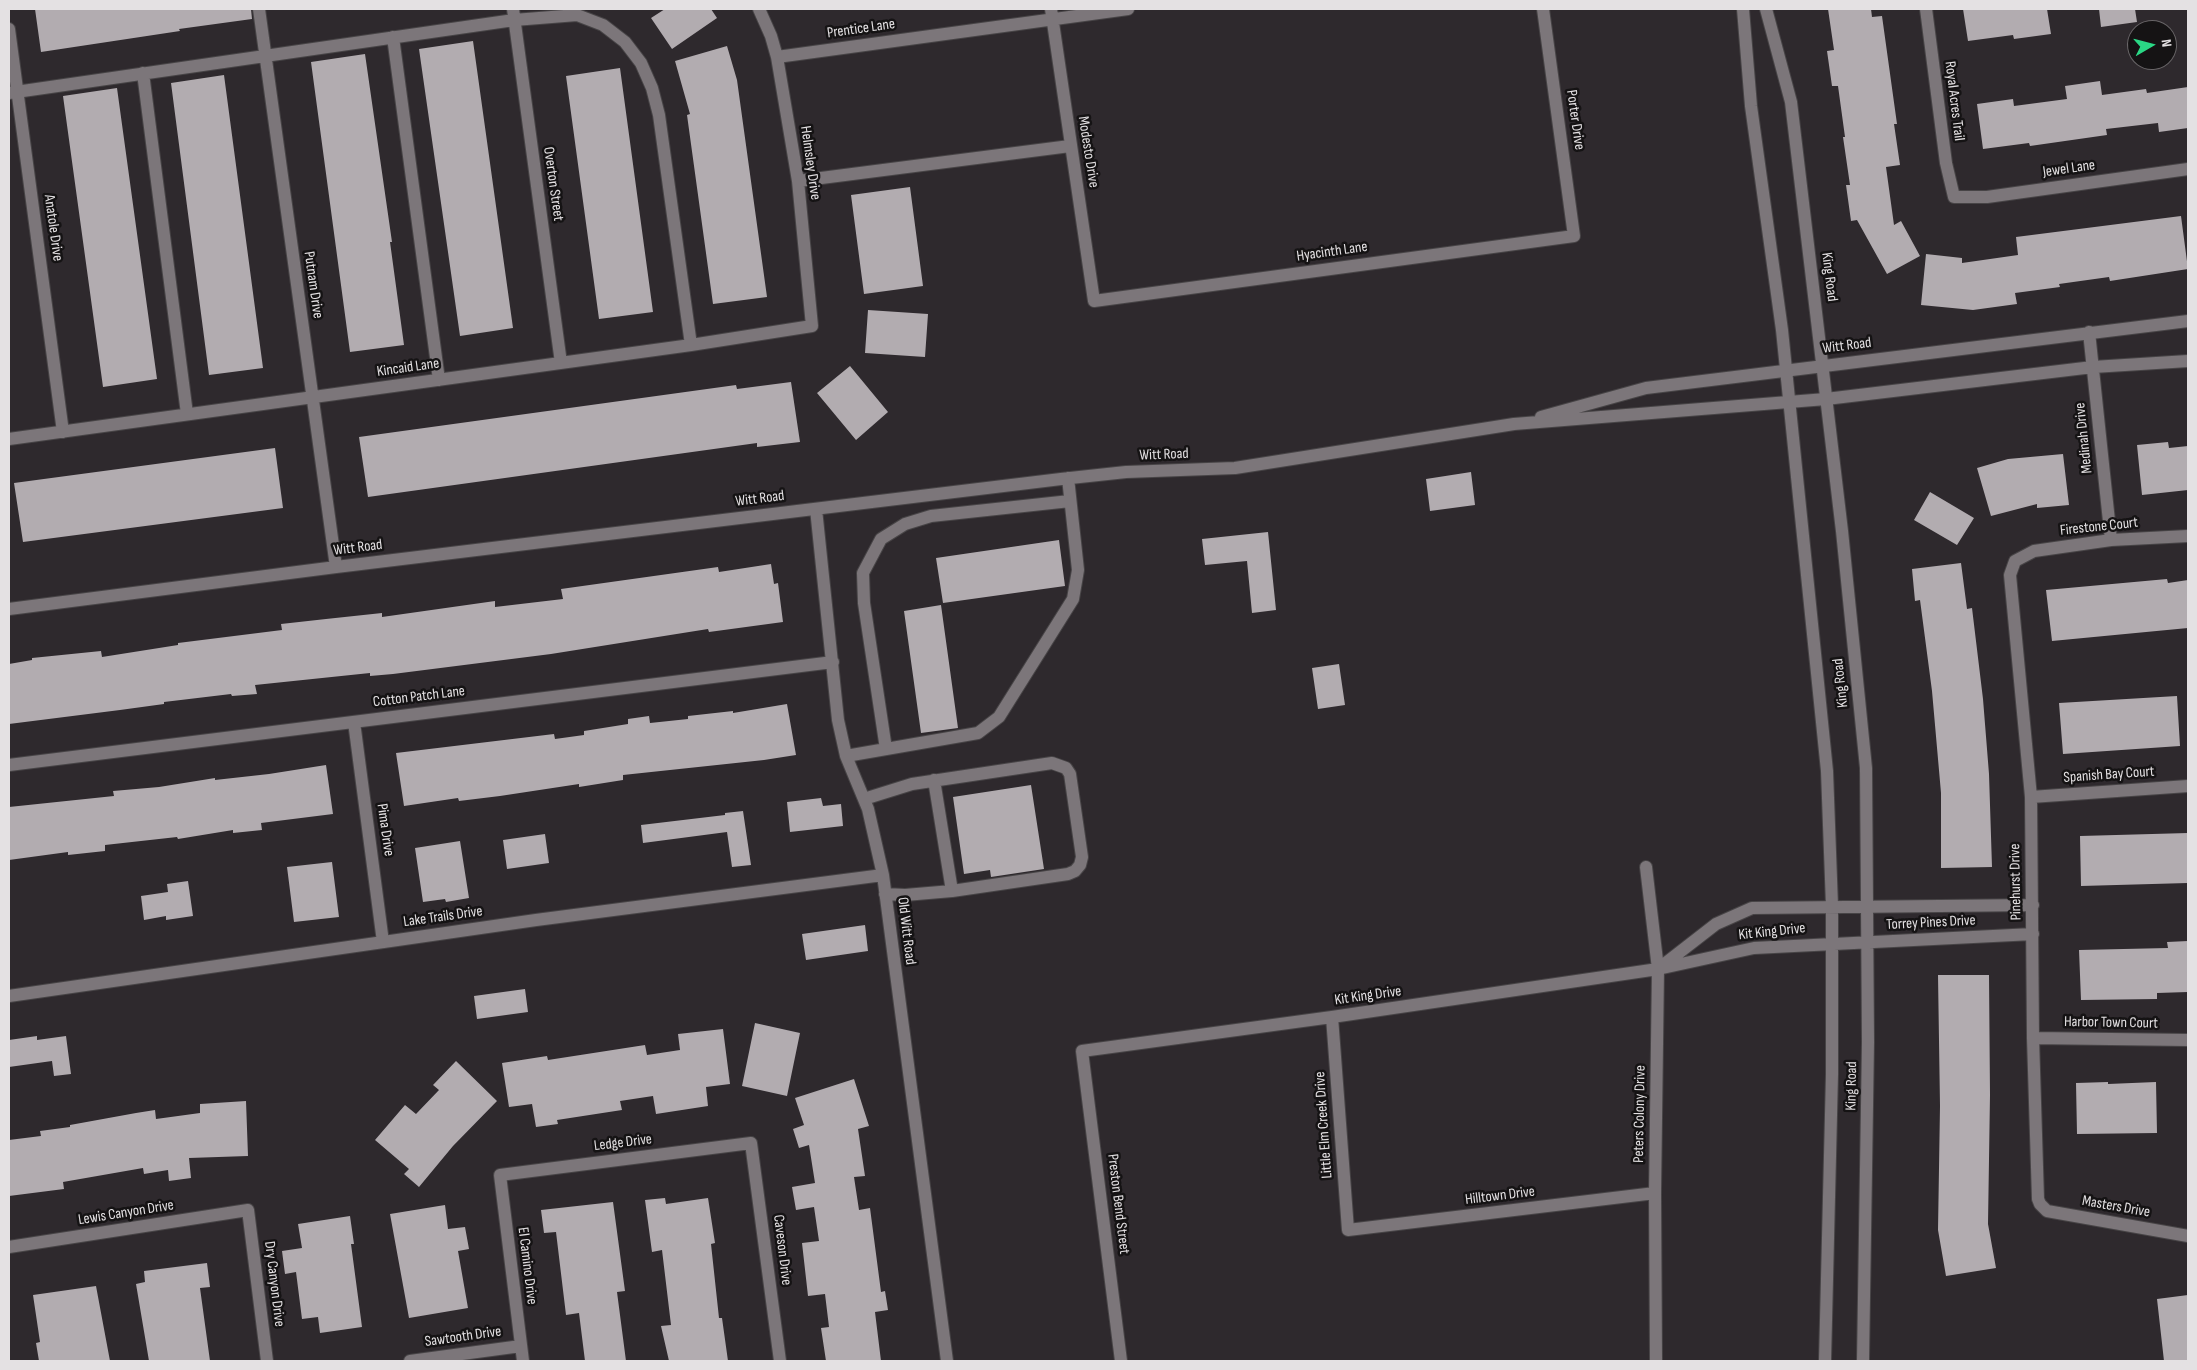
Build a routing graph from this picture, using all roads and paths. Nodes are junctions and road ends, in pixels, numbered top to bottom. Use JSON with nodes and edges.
{"nodes":[{"id":1,"x":259,"y":9,"type":"edge"},
{"id":2,"x":759,"y":9,"type":"edge"},
{"id":3,"x":1128,"y":9,"type":"edge"},
{"id":4,"x":1543,"y":9,"type":"edge"},
{"id":5,"x":1743,"y":9,"type":"edge"},
{"id":6,"x":1766,"y":9,"type":"edge"},
{"id":7,"x":1926,"y":9,"type":"edge"},
{"id":8,"x":514,"y":14,"type":"edge"},
{"id":9,"x":1052,"y":14,"type":"edge"},
{"id":10,"x":9,"y":29,"type":"edge"},
{"id":11,"x":393,"y":37,"type":"junction"},
{"id":12,"x":265,"y":56,"type":"junction"},
{"id":13,"x":777,"y":57,"type":"junction"},
{"id":14,"x":143,"y":73,"type":"junction"},
{"id":15,"x":13,"y":92,"type":"edge"},
{"id":16,"x":1070,"y":146,"type":"junction"},
{"id":17,"x":2188,"y":168,"type":"edge"},
{"id":18,"x":798,"y":181,"type":"junction"},
{"id":19,"x":1954,"y":197,"type":"joint"},
{"id":20,"x":1574,"y":236,"type":"joint"},
{"id":21,"x":1094,"y":301,"type":"joint"},
{"id":22,"x":2188,"y":321,"type":"edge"},
{"id":23,"x":812,"y":326,"type":"joint"},
{"id":24,"x":2089,"y":332,"type":"junction"},
{"id":25,"x":691,"y":345,"type":"junction"},
{"id":26,"x":2188,"y":361,"type":"edge"},
{"id":27,"x":561,"y":363,"type":"junction"},
{"id":28,"x":1822,"y":365,"type":"junction"},
{"id":29,"x":2093,"y":367,"type":"junction"},
{"id":30,"x":1786,"y":370,"type":"junction"},
{"id":31,"x":439,"y":380,"type":"junction"},
{"id":32,"x":312,"y":398,"type":"junction"},
{"id":33,"x":1826,"y":400,"type":"junction"},
{"id":34,"x":1790,"y":402,"type":"junction"},
{"id":35,"x":187,"y":414,"type":"junction"},
{"id":36,"x":1514,"y":424,"type":"junction"},
{"id":37,"x":63,"y":432,"type":"junction"},
{"id":38,"x":9,"y":439,"type":"edge"},
{"id":39,"x":1068,"y":478,"type":"junction"},
{"id":40,"x":1070,"y":501,"type":"junction"},
{"id":41,"x":816,"y":509,"type":"junction"},
{"id":42,"x":2188,"y":536,"type":"edge"},
{"id":43,"x":2111,"y":540,"type":"junction"},
{"id":44,"x":2015,"y":560,"type":"joint"},
{"id":45,"x":336,"y":567,"type":"junction"},
{"id":46,"x":9,"y":609,"type":"edge"},
{"id":47,"x":833,"y":662,"type":"junction"},
{"id":48,"x":354,"y":722,"type":"junction"},
{"id":49,"x":886,"y":749,"type":"junction"},
{"id":50,"x":846,"y":756,"type":"junction"},
{"id":51,"x":9,"y":765,"type":"edge"},
{"id":52,"x":934,"y":780,"type":"junction"},
{"id":53,"x":2188,"y":786,"type":"edge"},
{"id":54,"x":2031,"y":797,"type":"junction"},
{"id":55,"x":864,"y":799,"type":"junction"},
{"id":56,"x":1646,"y":867,"type":"dead end"},
{"id":57,"x":883,"y":875,"type":"junction"},
{"id":58,"x":952,"y":891,"type":"junction"},
{"id":59,"x":885,"y":894,"type":"junction"},
{"id":60,"x":2033,"y":905,"type":"junction"},
{"id":61,"x":1832,"y":906,"type":"junction"},
{"id":62,"x":1868,"y":906,"type":"junction"},
{"id":63,"x":2033,"y":934,"type":"junction"},
{"id":64,"x":384,"y":942,"type":"junction"},
{"id":65,"x":1868,"y":942,"type":"junction"},
{"id":66,"x":1831,"y":943,"type":"junction"},
{"id":67,"x":1658,"y":969,"type":"junction"},
{"id":68,"x":9,"y":996,"type":"edge"},
{"id":69,"x":1332,"y":1017,"type":"junction"},
{"id":70,"x":2033,"y":1038,"type":"junction"},
{"id":71,"x":2188,"y":1040,"type":"edge"},
{"id":72,"x":1082,"y":1051,"type":"joint"},
{"id":73,"x":751,"y":1143,"type":"joint"},
{"id":74,"x":500,"y":1175,"type":"joint"},
{"id":75,"x":1655,"y":1193,"type":"junction"},
{"id":76,"x":2040,"y":1204,"type":"joint"},
{"id":77,"x":248,"y":1210,"type":"joint"},
{"id":78,"x":1348,"y":1230,"type":"joint"},
{"id":79,"x":2188,"y":1236,"type":"edge"},
{"id":80,"x":9,"y":1247,"type":"edge"},
{"id":81,"x":521,"y":1346,"type":"junction"},
{"id":82,"x":267,"y":1361,"type":"edge"},
{"id":83,"x":410,"y":1361,"type":"edge"},
{"id":84,"x":523,"y":1361,"type":"edge"},
{"id":85,"x":780,"y":1361,"type":"edge"},
{"id":86,"x":947,"y":1361,"type":"edge"},
{"id":87,"x":1121,"y":1361,"type":"edge"},
{"id":88,"x":1656,"y":1361,"type":"edge"},
{"id":89,"x":1825,"y":1361,"type":"edge"},
{"id":90,"x":1864,"y":1361,"type":"edge"}],
"edges":[{"from":1,"to":12,"type":"street","name":"Putnam Drive"},
{"from":2,"to":13,"type":"street","name":"Helmsley Drive"},
{"from":3,"to":9,"type":"street","name":"Prentice Lane"},
{"from":4,"to":20,"type":"street","name":"Porter Drive"},
{"from":5,"to":30,"type":"street","name":"King Road"},
{"from":6,"to":28,"type":"street","name":"King Road"},
{"from":7,"to":19,"type":"street","name":"Royal Acres Trail"},
{"from":8,"to":11,"type":"street"},
{"from":8,"to":25,"type":"street"},
{"from":8,"to":27,"type":"street","name":"Overton Street"},
{"from":9,"to":13,"type":"street","name":"Prentice Lane"},
{"from":9,"to":16,"type":"street","name":"Modesto Drive"},
{"from":10,"to":15,"type":"street","name":"Anatole Drive"},
{"from":11,"to":12,"type":"street"},
{"from":11,"to":31,"type":"street"},
{"from":12,"to":14,"type":"street"},
{"from":12,"to":32,"type":"street","name":"Putnam Drive"},
{"from":13,"to":18,"type":"street","name":"Helmsley Drive"},
{"from":14,"to":15,"type":"street"},
{"from":14,"to":35,"type":"street"},
{"from":15,"to":37,"type":"street","name":"Anatole Drive"},
{"from":16,"to":18,"type":"street"},
{"from":16,"to":21,"type":"street","name":"Modesto Drive"},
{"from":17,"to":19,"type":"street","name":"Jewel Lane"},
{"from":18,"to":23,"type":"street","name":"Helmsley Drive"},
{"from":20,"to":21,"type":"street","name":"Hyacinth Lane"},
{"from":22,"to":24,"type":"street","name":"Witt Road"},
{"from":23,"to":25,"type":"street","name":"Kincaid Lane"},
{"from":24,"to":28,"type":"street","name":"Witt Road"},
{"from":24,"to":29,"type":"street","name":"Medinah Drive"},
{"from":25,"to":27,"type":"street","name":"Kincaid Lane"},
{"from":26,"to":29,"type":"street","name":"Witt Road"},
{"from":27,"to":31,"type":"street","name":"Kincaid Lane"},
{"from":28,"to":30,"type":"street","name":"Witt Road"},
{"from":28,"to":33,"type":"street","name":"King Road"},
{"from":29,"to":33,"type":"street","name":"Witt Road"},
{"from":29,"to":43,"type":"street","name":"Medinah Drive"},
{"from":30,"to":34,"type":"street","name":"King Road"},
{"from":30,"to":36,"type":"street","name":"Witt Road"},
{"from":31,"to":32,"type":"street","name":"Kincaid Lane"},
{"from":32,"to":35,"type":"street","name":"Kincaid Lane"},
{"from":32,"to":45,"type":"street","name":"Putnam Drive"},
{"from":33,"to":34,"type":"street","name":"Witt Road"},
{"from":33,"to":62,"type":"street","name":"King Road"},
{"from":34,"to":36,"type":"street","name":"Witt Road"},
{"from":34,"to":61,"type":"street","name":"King Road"},
{"from":35,"to":37,"type":"street","name":"Kincaid Lane"},
{"from":36,"to":39,"type":"street","name":"Witt Road"},
{"from":37,"to":38,"type":"street","name":"Kincaid Lane"},
{"from":39,"to":40,"type":"street"},
{"from":39,"to":41,"type":"street","name":"Witt Road"},
{"from":40,"to":49,"type":"street"},
{"from":40,"to":49,"type":"street"},
{"from":41,"to":45,"type":"street","name":"Witt Road"},
{"from":41,"to":47,"type":"street","name":"Old Witt Road"},
{"from":42,"to":43,"type":"street","name":"Firestone Court"},
{"from":43,"to":44,"type":"street","name":"Firestone Court"},
{"from":44,"to":54,"type":"street","name":"Pinehurst Drive"},
{"from":45,"to":46,"type":"street","name":"Witt Road"},
{"from":47,"to":48,"type":"street","name":"Cotton Patch Lane"},
{"from":47,"to":50,"type":"street","name":"Old Witt Road"},
{"from":48,"to":51,"type":"street","name":"Cotton Patch Lane"},
{"from":48,"to":64,"type":"street","name":"Pima Drive"},
{"from":49,"to":50,"type":"street"},
{"from":50,"to":55,"type":"street","name":"Old Witt Road"},
{"from":52,"to":55,"type":"street"},
{"from":52,"to":58,"type":"street"},
{"from":52,"to":58,"type":"street"},
{"from":53,"to":54,"type":"street","name":"Spanish Bay Court"},
{"from":54,"to":60,"type":"street","name":"Pinehurst Drive"},
{"from":55,"to":57,"type":"street","name":"Old Witt Road"},
{"from":56,"to":67,"type":"street","name":"Peters Colony Drive"},
{"from":57,"to":59,"type":"street","name":"Old Witt Road"},
{"from":57,"to":64,"type":"street","name":"Lake Trails Drive"},
{"from":58,"to":59,"type":"street"},
{"from":59,"to":86,"type":"street","name":"Old Witt Road"},
{"from":60,"to":62,"type":"street","name":"Torrey Pines Drive"},
{"from":60,"to":63,"type":"street","name":"Pinehurst Drive"},
{"from":61,"to":62,"type":"street","name":"Torrey Pines Drive"},
{"from":61,"to":66,"type":"street","name":"King Road"},
{"from":61,"to":67,"type":"street","name":"Kit King Drive"},
{"from":62,"to":65,"type":"street","name":"King Road"},
{"from":63,"to":65,"type":"street","name":"Torrey Pines Drive"},
{"from":63,"to":70,"type":"street","name":"Pinehurst Drive"},
{"from":64,"to":68,"type":"street","name":"Lake Trails Drive"},
{"from":65,"to":66,"type":"street","name":"Torrey Pines Drive"},
{"from":65,"to":90,"type":"street","name":"King Road"},
{"from":66,"to":67,"type":"street","name":"Kit King Drive"},
{"from":66,"to":89,"type":"street","name":"King Road"},
{"from":67,"to":69,"type":"street","name":"Kit King Drive"},
{"from":67,"to":75,"type":"street","name":"Peters Colony Drive"},
{"from":69,"to":72,"type":"street","name":"Kit King Drive"},
{"from":69,"to":78,"type":"street","name":"Little Elm Creek Drive"},
{"from":70,"to":71,"type":"street","name":"Harbor Town Court"},
{"from":70,"to":76,"type":"street","name":"Pinehurst Drive"},
{"from":72,"to":87,"type":"street","name":"Preston Bend Street"},
{"from":73,"to":74,"type":"street","name":"Ledge Drive"},
{"from":73,"to":85,"type":"street","name":"Caveson Drive"},
{"from":74,"to":81,"type":"street","name":"El Camino Drive"},
{"from":75,"to":78,"type":"street","name":"Hilltown Drive"},
{"from":75,"to":88,"type":"street","name":"Peters Colony Drive"},
{"from":76,"to":79,"type":"street","name":"Masters Drive"},
{"from":77,"to":80,"type":"street","name":"Lewis Canyon Drive"},
{"from":77,"to":82,"type":"street","name":"Dry Canyon Drive"},
{"from":81,"to":83,"type":"street","name":"Sawtooth Drive"},
{"from":81,"to":84,"type":"street","name":"El Camino Drive"}]}
